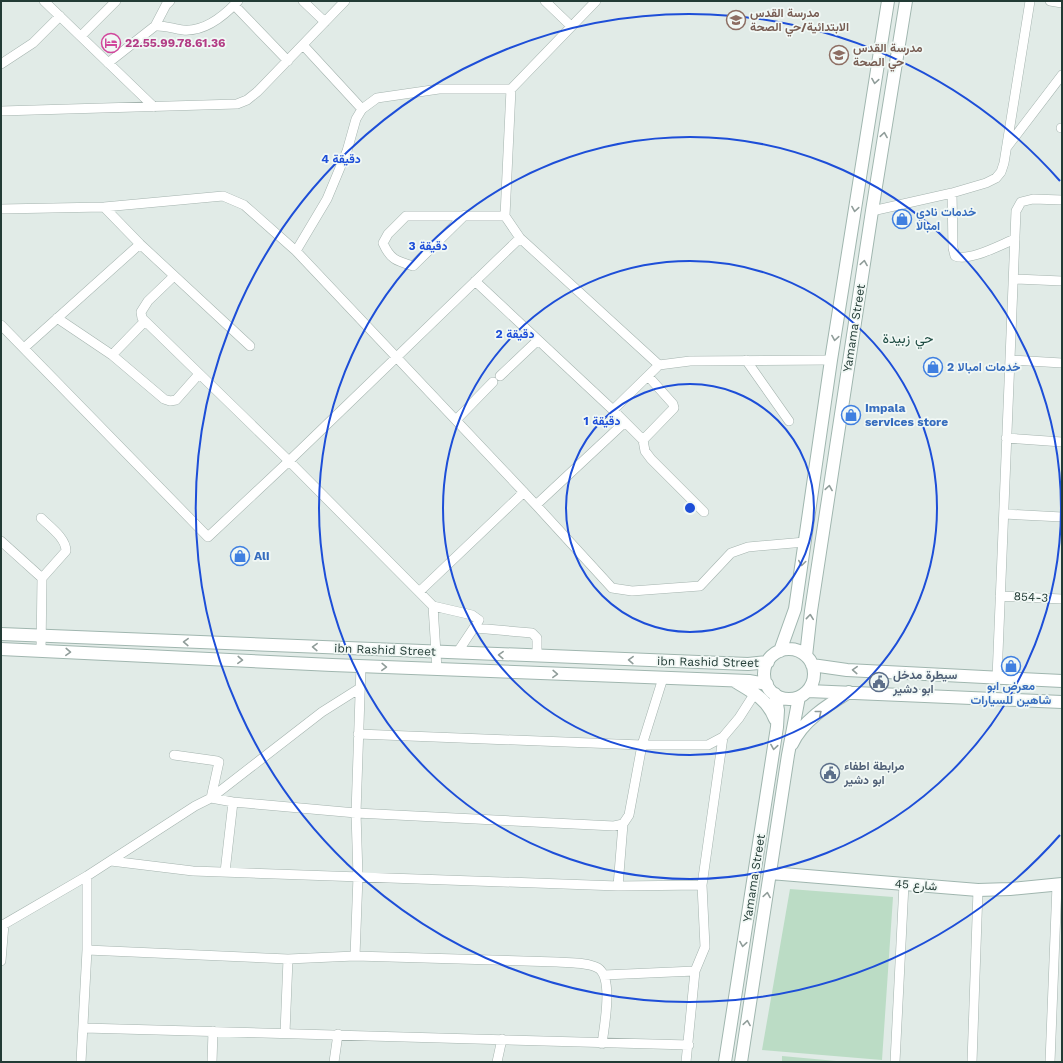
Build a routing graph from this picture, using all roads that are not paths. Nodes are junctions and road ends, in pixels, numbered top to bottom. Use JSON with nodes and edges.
{"nodes":[{"id":1,"x":44,"y":1,"type":"edge"},
{"id":2,"x":116,"y":1,"type":"edge"},
{"id":3,"x":170,"y":1,"type":"edge"},
{"id":4,"x":303,"y":1,"type":"edge"},
{"id":5,"x":346,"y":1,"type":"edge"},
{"id":6,"x":545,"y":1,"type":"edge"},
{"id":7,"x":596,"y":1,"type":"edge"},
{"id":8,"x":888,"y":1,"type":"edge"},
{"id":9,"x":906,"y":1,"type":"edge"},
{"id":10,"x":1030,"y":1,"type":"edge"},
{"id":11,"x":1050,"y":1,"type":"edge"},
{"id":12,"x":236,"y":3,"type":"edge"},
{"id":13,"x":1062,"y":3,"type":"edge"},
{"id":14,"x":60,"y":16,"type":"junction"},
{"id":15,"x":325,"y":22,"type":"junction"},
{"id":16,"x":155,"y":26,"type":"junction"},
{"id":17,"x":571,"y":26,"type":"junction"},
{"id":18,"x":81,"y":36,"type":"junction"},
{"id":19,"x":303,"y":45,"type":"junction"},
{"id":20,"x":288,"y":61,"type":"junction"},
{"id":21,"x":108,"y":63,"type":"junction"},
{"id":22,"x":1,"y":64,"type":"edge"},
{"id":23,"x":1062,"y":75,"type":"edge"},
{"id":24,"x":511,"y":89,"type":"junction"},
{"id":25,"x":154,"y":107,"type":"junction"},
{"id":26,"x":362,"y":109,"type":"junction"},
{"id":27,"x":1,"y":111,"type":"edge"},
{"id":28,"x":1006,"y":148,"type":"junction"},
{"id":29,"x":865,"y":149,"type":"junction"},
{"id":30,"x":882,"y":151,"type":"junction"},
{"id":31,"x":952,"y":193,"type":"junction"},
{"id":32,"x":1062,"y":200,"type":"edge"},
{"id":33,"x":104,"y":207,"type":"junction"},
{"id":34,"x":1,"y":209,"type":"edge"},
{"id":35,"x":872,"y":211,"type":"junction"},
{"id":36,"x":465,"y":215,"type":"junction"},
{"id":37,"x":506,"y":216,"type":"junction"},
{"id":38,"x":520,"y":238,"type":"junction"},
{"id":39,"x":1015,"y":239,"type":"junction"},
{"id":40,"x":140,"y":244,"type":"junction"},
{"id":41,"x":296,"y":251,"type":"junction"},
{"id":42,"x":174,"y":276,"type":"junction"},
{"id":43,"x":1014,"y":279,"type":"junction"},
{"id":44,"x":475,"y":282,"type":"junction"},
{"id":45,"x":1062,"y":282,"type":"edge"},
{"id":46,"x":57,"y":318,"type":"junction"},
{"id":47,"x":145,"y":321,"type":"junction"},
{"id":48,"x":2,"y":327,"type":"edge"},
{"id":49,"x":538,"y":340,"type":"junction"},
{"id":50,"x":250,"y":346,"type":"dead end"},
{"id":51,"x":24,"y":348,"type":"junction"},
{"id":52,"x":112,"y":355,"type":"junction"},
{"id":53,"x":395,"y":357,"type":"junction"},
{"id":54,"x":746,"y":360,"type":"junction"},
{"id":55,"x":831,"y":360,"type":"junction"},
{"id":56,"x":1010,"y":360,"type":"junction"},
{"id":57,"x":1062,"y":362,"type":"edge"},
{"id":58,"x":659,"y":365,"type":"junction"},
{"id":59,"x":199,"y":374,"type":"junction"},
{"id":60,"x":648,"y":376,"type":"junction"},
{"id":61,"x":614,"y":410,"type":"junction"},
{"id":62,"x":456,"y":420,"type":"junction"},
{"id":63,"x":789,"y":421,"type":"dead end"},
{"id":64,"x":626,"y":422,"type":"junction"},
{"id":65,"x":1006,"y":438,"type":"junction"},
{"id":66,"x":643,"y":440,"type":"junction"},
{"id":67,"x":1062,"y":442,"type":"edge"},
{"id":68,"x":289,"y":461,"type":"junction"},
{"id":69,"x":524,"y":492,"type":"junction"},
{"id":70,"x":536,"y":505,"type":"junction"},
{"id":71,"x":704,"y":512,"type":"dead end"},
{"id":72,"x":1004,"y":514,"type":"junction"},
{"id":73,"x":1062,"y":517,"type":"edge"},
{"id":74,"x":41,"y":518,"type":"dead end"},
{"id":75,"x":1,"y":541,"type":"edge"},
{"id":76,"x":805,"y":542,"type":"junction"},
{"id":77,"x":42,"y":578,"type":"junction"},
{"id":78,"x":419,"y":592,"type":"junction"},
{"id":79,"x":1000,"y":596,"type":"junction"},
{"id":80,"x":1062,"y":599,"type":"edge"},
{"id":81,"x":433,"y":606,"type":"junction"},
{"id":82,"x":475,"y":628,"type":"junction"},
{"id":83,"x":1,"y":634,"type":"edge"},
{"id":84,"x":42,"y":636,"type":"junction"},
{"id":85,"x":1,"y":649,"type":"edge"},
{"id":86,"x":41,"y":651,"type":"junction"},
{"id":87,"x":780,"y":651,"type":"junction"},
{"id":88,"x":437,"y":652,"type":"junction"},
{"id":89,"x":457,"y":653,"type":"junction"},
{"id":90,"x":536,"y":656,"type":"junction"},
{"id":91,"x":809,"y":660,"type":"junction"},
{"id":92,"x":768,"y":662,"type":"junction"},
{"id":93,"x":362,"y":666,"type":"junction"},
{"id":94,"x":437,"y":669,"type":"junction"},
{"id":95,"x":663,"y":678,"type":"junction"},
{"id":96,"x":997,"y":678,"type":"junction"},
{"id":97,"x":733,"y":681,"type":"junction"},
{"id":98,"x":1062,"y":681,"type":"edge"},
{"id":99,"x":767,"y":684,"type":"junction"},
{"id":100,"x":360,"y":688,"type":"junction"},
{"id":101,"x":849,"y":692,"type":"junction"},
{"id":102,"x":755,"y":693,"type":"junction"},
{"id":103,"x":775,"y":694,"type":"junction"},
{"id":104,"x":803,"y":694,"type":"junction"},
{"id":105,"x":1062,"y":702,"type":"edge"},
{"id":106,"x":778,"y":727,"type":"junction"},
{"id":107,"x":358,"y":734,"type":"junction"},
{"id":108,"x":723,"y":737,"type":"junction"},
{"id":109,"x":642,"y":745,"type":"junction"},
{"id":110,"x":174,"y":755,"type":"dead end"},
{"id":111,"x":788,"y":755,"type":"junction"},
{"id":112,"x":211,"y":798,"type":"junction"},
{"id":113,"x":232,"y":802,"type":"junction"},
{"id":114,"x":356,"y":813,"type":"junction"},
{"id":115,"x":623,"y":824,"type":"junction"},
{"id":116,"x":111,"y":861,"type":"junction"},
{"id":117,"x":225,"y":872,"type":"junction"},
{"id":118,"x":770,"y":873,"type":"junction"},
{"id":119,"x":87,"y":876,"type":"junction"},
{"id":120,"x":358,"y":876,"type":"junction"},
{"id":121,"x":904,"y":884,"type":"junction"},
{"id":122,"x":1059,"y":884,"type":"edge"},
{"id":123,"x":702,"y":885,"type":"junction"},
{"id":124,"x":618,"y":886,"type":"junction"},
{"id":125,"x":978,"y":890,"type":"junction"},
{"id":126,"x":2,"y":925,"type":"edge"},
{"id":127,"x":87,"y":950,"type":"junction"},
{"id":128,"x":355,"y":956,"type":"junction"},
{"id":129,"x":288,"y":959,"type":"junction"},
{"id":130,"x":1,"y":961,"type":"edge"},
{"id":131,"x":695,"y":971,"type":"junction"},
{"id":132,"x":604,"y":975,"type":"junction"},
{"id":133,"x":84,"y":1028,"type":"junction"},
{"id":134,"x":213,"y":1032,"type":"junction"},
{"id":135,"x":285,"y":1032,"type":"junction"},
{"id":136,"x":338,"y":1034,"type":"junction"},
{"id":137,"x":502,"y":1039,"type":"junction"},
{"id":138,"x":602,"y":1044,"type":"junction"},
{"id":139,"x":689,"y":1045,"type":"junction"},
{"id":140,"x":81,"y":1062,"type":"edge"},
{"id":141,"x":212,"y":1062,"type":"edge"},
{"id":142,"x":334,"y":1062,"type":"edge"},
{"id":143,"x":497,"y":1062,"type":"edge"},
{"id":144,"x":686,"y":1062,"type":"edge"},
{"id":145,"x":725,"y":1062,"type":"edge"},
{"id":146,"x":741,"y":1062,"type":"edge"},
{"id":147,"x":895,"y":1062,"type":"edge"},
{"id":148,"x":972,"y":1062,"type":"edge"},
{"id":149,"x":1050,"y":1062,"type":"edge"}],
"edges":[{"from":1,"to":14,"type":"street"},
{"from":2,"to":18,"type":"street"},
{"from":3,"to":16,"type":"street"},
{"from":4,"to":15,"type":"street"},
{"from":5,"to":15,"type":"street"},
{"from":6,"to":17,"type":"street"},
{"from":7,"to":17,"type":"street"},
{"from":8,"to":29,"type":"main road","name":"Yamama Street","one_way":true},
{"from":30,"to":9,"type":"main road","name":"Yamama Street","one_way":true},
{"from":10,"to":28,"type":"street"},
{"from":11,"to":13,"type":"street"},
{"from":12,"to":16,"type":"street"},
{"from":12,"to":20,"type":"street"},
{"from":14,"to":18,"type":"street"},
{"from":14,"to":22,"type":"street"},
{"from":15,"to":19,"type":"street"},
{"from":16,"to":21,"type":"street"},
{"from":17,"to":24,"type":"street"},
{"from":18,"to":21,"type":"street"},
{"from":19,"to":20,"type":"street"},
{"from":19,"to":26,"type":"street"},
{"from":20,"to":25,"type":"street"},
{"from":21,"to":25,"type":"street"},
{"from":23,"to":28,"type":"street"},
{"from":24,"to":26,"type":"street"},
{"from":24,"to":37,"type":"street"},
{"from":25,"to":27,"type":"street"},
{"from":26,"to":41,"type":"street"},
{"from":28,"to":31,"type":"street"},
{"from":29,"to":30,"type":"main road"},
{"from":29,"to":55,"type":"main road","name":"Yamama Street","one_way":true},
{"from":30,"to":35,"type":"main road","name":"Yamama Street"},
{"from":31,"to":35,"type":"street"},
{"from":31,"to":39,"type":"street"},
{"from":32,"to":39,"type":"street"},
{"from":33,"to":34,"type":"street"},
{"from":33,"to":40,"type":"street"},
{"from":33,"to":41,"type":"street"},
{"from":91,"to":35,"type":"main road","name":"Yamama Street","one_way":true},
{"from":36,"to":36,"type":"street"},
{"from":36,"to":37,"type":"street"},
{"from":37,"to":38,"type":"street"},
{"from":38,"to":44,"type":"street"},
{"from":38,"to":58,"type":"street"},
{"from":39,"to":43,"type":"street"},
{"from":40,"to":42,"type":"street"},
{"from":40,"to":46,"type":"street"},
{"from":41,"to":53,"type":"street"},
{"from":42,"to":47,"type":"street"},
{"from":42,"to":50,"type":"street"},
{"from":43,"to":45,"type":"street"},
{"from":43,"to":56,"type":"street"},
{"from":44,"to":49,"type":"street"},
{"from":44,"to":53,"type":"street"},
{"from":46,"to":51,"type":"street"},
{"from":46,"to":52,"type":"street"},
{"from":47,"to":52,"type":"street"},
{"from":47,"to":59,"type":"street"},
{"from":48,"to":51,"type":"street"},
{"from":49,"to":61,"type":"street"},
{"from":49,"to":62,"type":"street"},
{"from":51,"to":68,"type":"street"},
{"from":52,"to":59,"type":"street"},
{"from":53,"to":62,"type":"street"},
{"from":53,"to":68,"type":"street"},
{"from":54,"to":55,"type":"street"},
{"from":54,"to":58,"type":"street"},
{"from":54,"to":63,"type":"street"},
{"from":55,"to":76,"type":"main road","name":"Yamama Street"},
{"from":56,"to":57,"type":"street"},
{"from":56,"to":65,"type":"street"},
{"from":58,"to":60,"type":"street"},
{"from":59,"to":68,"type":"street"},
{"from":60,"to":61,"type":"street"},
{"from":60,"to":66,"type":"street"},
{"from":61,"to":64,"type":"street"},
{"from":62,"to":69,"type":"street"},
{"from":64,"to":66,"type":"street"},
{"from":64,"to":70,"type":"street"},
{"from":65,"to":67,"type":"street"},
{"from":65,"to":72,"type":"street"},
{"from":66,"to":71,"type":"street"},
{"from":68,"to":78,"type":"street"},
{"from":69,"to":70,"type":"street"},
{"from":69,"to":78,"type":"street"},
{"from":70,"to":76,"type":"street"},
{"from":72,"to":73,"type":"street"},
{"from":72,"to":79,"type":"street"},
{"from":74,"to":77,"type":"street"},
{"from":75,"to":77,"type":"street"},
{"from":76,"to":87,"type":"main road","name":"Yamama Street","one_way":true},
{"from":77,"to":84,"type":"street"},
{"from":78,"to":81,"type":"street"},
{"from":79,"to":80,"type":"street","name":"854-3"},
{"from":79,"to":96,"type":"street"},
{"from":81,"to":82,"type":"street"},
{"from":81,"to":88,"type":"street"},
{"from":82,"to":89,"type":"street"},
{"from":82,"to":90,"type":"street"},
{"from":83,"to":84,"type":"main road","name":"ibn Rashid Street"},
{"from":84,"to":86,"type":"street"},
{"from":88,"to":84,"type":"main road","name":"ibn Rashid Street","one_way":true},
{"from":85,"to":86,"type":"main road","name":"ibn Rashid Street"},
{"from":86,"to":93,"type":"main road","name":"ibn Rashid Street","one_way":true},
{"from":87,"to":91,"type":"main road"},
{"from":87,"to":92,"type":"main road"},
{"from":88,"to":89,"type":"main road","name":"ibn Rashid Street"},
{"from":88,"to":94,"type":"street"},
{"from":90,"to":89,"type":"main road","name":"ibn Rashid Street","one_way":true},
{"from":92,"to":90,"type":"main road","name":"ibn Rashid Street","one_way":true},
{"from":96,"to":91,"type":"main road","one_way":true},
{"from":91,"to":104,"type":"main road"},
{"from":92,"to":99,"type":"main road"},
{"from":93,"to":94,"type":"main road","name":"ibn Rashid Street","one_way":true},
{"from":93,"to":100,"type":"street"},
{"from":94,"to":95,"type":"main road","name":"ibn Rashid Street","one_way":true},
{"from":95,"to":97,"type":"main road","name":"ibn Rashid Street"},
{"from":95,"to":109,"type":"street"},
{"from":96,"to":98,"type":"main road"},
{"from":97,"to":99,"type":"main road","name":"ibn Rashid Street"},
{"from":97,"to":102,"type":"main road"},
{"from":99,"to":103,"type":"main road"},
{"from":100,"to":107,"type":"street"},
{"from":100,"to":112,"type":"street"},
{"from":101,"to":104,"type":"main road"},
{"from":101,"to":105,"type":"main road"},
{"from":111,"to":101,"type":"main road","one_way":true},
{"from":102,"to":106,"type":"main road"},
{"from":102,"to":108,"type":"street"},
{"from":103,"to":104,"type":"main road"},
{"from":103,"to":106,"type":"main road","name":"Yamama Street"},
{"from":104,"to":111,"type":"main road","name":"Yamama Street"},
{"from":106,"to":145,"type":"main road","name":"Yamama Street","one_way":true},
{"from":107,"to":109,"type":"street"},
{"from":107,"to":114,"type":"street"},
{"from":108,"to":109,"type":"street"},
{"from":108,"to":123,"type":"street"},
{"from":109,"to":115,"type":"street"},
{"from":110,"to":112,"type":"street"},
{"from":111,"to":118,"type":"main road","name":"Yamama Street"},
{"from":112,"to":113,"type":"street"},
{"from":112,"to":116,"type":"street"},
{"from":113,"to":114,"type":"street"},
{"from":113,"to":117,"type":"street"},
{"from":114,"to":115,"type":"street"},
{"from":114,"to":120,"type":"street"},
{"from":115,"to":124,"type":"street"},
{"from":116,"to":117,"type":"street"},
{"from":116,"to":119,"type":"street"},
{"from":117,"to":120,"type":"street"},
{"from":118,"to":121,"type":"main road","name":"شارع 45"},
{"from":146,"to":118,"type":"main road","name":"Yamama Street","one_way":true},
{"from":119,"to":126,"type":"street"},
{"from":119,"to":127,"type":"street"},
{"from":120,"to":124,"type":"street"},
{"from":120,"to":128,"type":"street"},
{"from":121,"to":125,"type":"main road","name":"شارع 45"},
{"from":121,"to":147,"type":"street"},
{"from":122,"to":125,"type":"main road","name":"شارع 45"},
{"from":122,"to":149,"type":"street"},
{"from":123,"to":124,"type":"street"},
{"from":123,"to":131,"type":"street"},
{"from":125,"to":148,"type":"street"},
{"from":126,"to":130,"type":"street"},
{"from":127,"to":129,"type":"street"},
{"from":127,"to":133,"type":"street"},
{"from":128,"to":129,"type":"street"},
{"from":128,"to":132,"type":"street"},
{"from":129,"to":135,"type":"street"},
{"from":131,"to":132,"type":"street"},
{"from":131,"to":139,"type":"street"},
{"from":132,"to":138,"type":"street"},
{"from":133,"to":134,"type":"street"},
{"from":133,"to":140,"type":"street"},
{"from":134,"to":135,"type":"street"},
{"from":134,"to":141,"type":"street"},
{"from":135,"to":136,"type":"street"},
{"from":136,"to":137,"type":"street"},
{"from":136,"to":142,"type":"street"},
{"from":137,"to":138,"type":"street"},
{"from":137,"to":143,"type":"street"},
{"from":138,"to":139,"type":"street"},
{"from":139,"to":144,"type":"street"}]}
